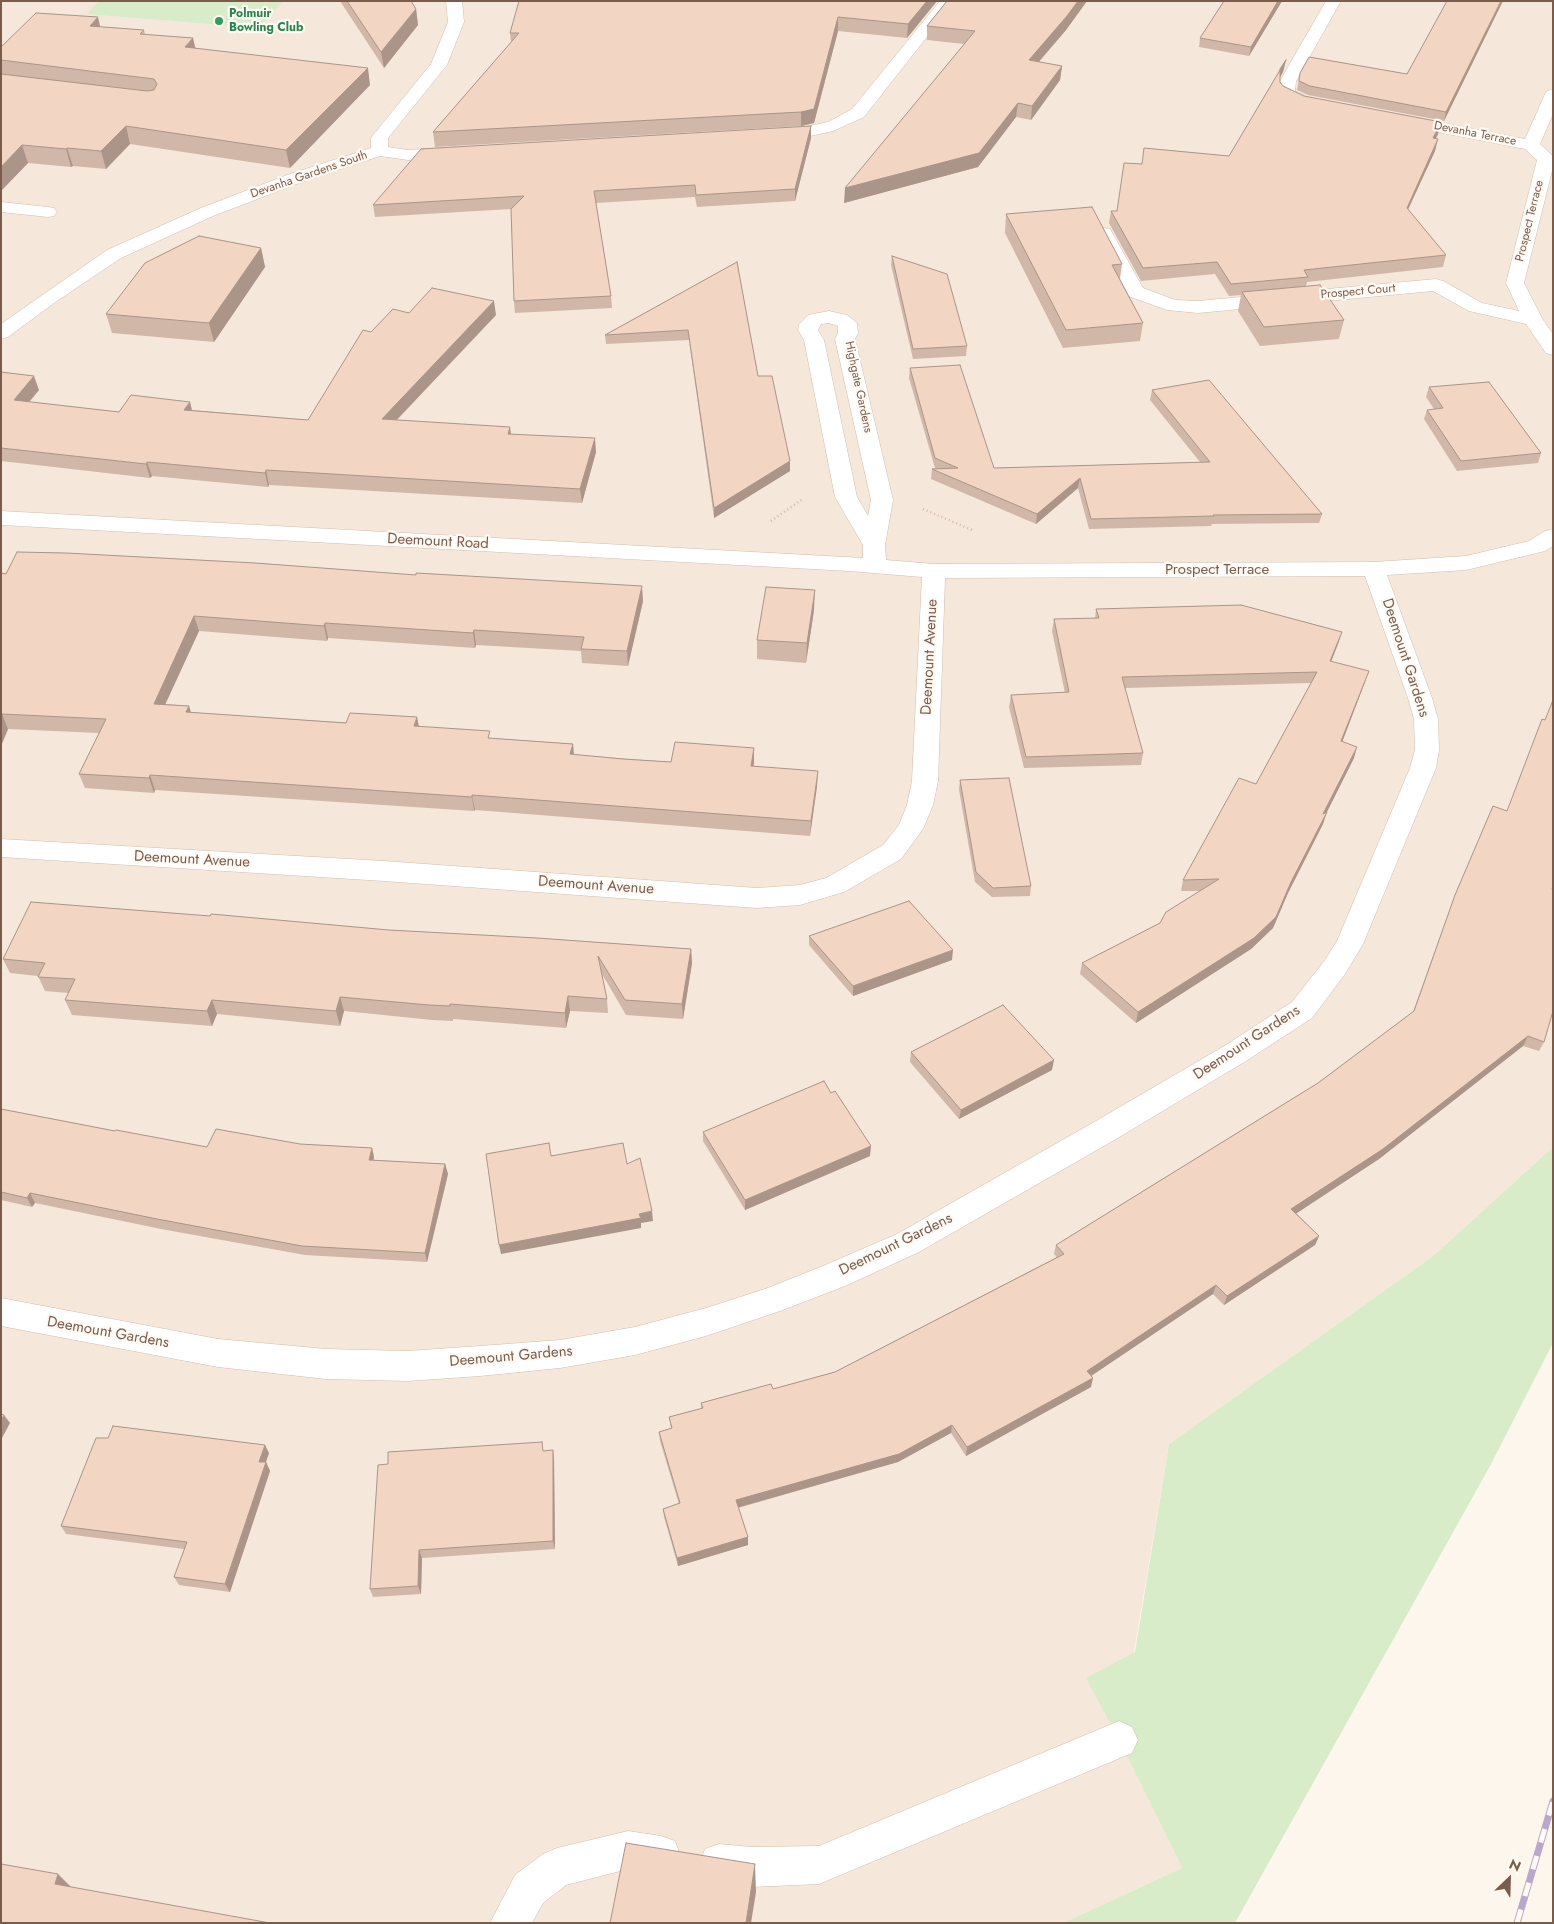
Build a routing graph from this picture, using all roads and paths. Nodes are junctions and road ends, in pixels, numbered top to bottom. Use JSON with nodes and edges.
{"nodes":[{"id":1,"x":454,"y":1,"type":"edge"},
{"id":2,"x":948,"y":1,"type":"edge"},
{"id":3,"x":1334,"y":1,"type":"edge"},
{"id":4,"x":1553,"y":94,"type":"edge"},
{"id":5,"x":1330,"y":106,"type":"edge"},
{"id":6,"x":1388,"y":118,"type":"edge"},
{"id":7,"x":761,"y":135,"type":"edge"},
{"id":8,"x":1531,"y":145,"type":"junction"},
{"id":9,"x":379,"y":151,"type":"junction"},
{"id":10,"x":467,"y":152,"type":"edge"},
{"id":11,"x":1,"y":207,"type":"edge"},
{"id":12,"x":48,"y":212,"type":"dead end"},
{"id":13,"x":1100,"y":225,"type":"edge"},
{"id":14,"x":1533,"y":320,"type":"junction"},
{"id":15,"x":1,"y":333,"type":"edge"},
{"id":16,"x":1553,"y":349,"type":"edge"},
{"id":17,"x":846,"y":497,"type":"junction"},
{"id":18,"x":882,"y":500,"type":"junction"},
{"id":19,"x":1,"y":518,"type":"edge"},
{"id":20,"x":1553,"y":536,"type":"edge"},
{"id":21,"x":875,"y":556,"type":"junction"},
{"id":22,"x":751,"y":559,"type":"junction"},
{"id":23,"x":1374,"y":569,"type":"junction"},
{"id":24,"x":934,"y":571,"type":"junction"},
{"id":25,"x":996,"y":571,"type":"junction"},
{"id":26,"x":1,"y":848,"type":"edge"},
{"id":27,"x":1,"y":1312,"type":"edge"},
{"id":28,"x":1119,"y":1740,"type":"dead end"},
{"id":29,"x":510,"y":1923,"type":"edge"}],
"edges":[{"from":1,"to":9,"type":"street"},
{"from":2,"to":7,"type":"street"},
{"from":3,"to":5,"type":"street"},
{"from":4,"to":8,"type":"street"},
{"from":6,"to":8,"type":"street","name":"Devanha Terrace"},
{"from":8,"to":14,"type":"street","name":"Prospect Terrace"},
{"from":9,"to":10,"type":"street","name":"Devanha Gardens South"},
{"from":9,"to":15,"type":"street","name":"Devanha Gardens South"},
{"from":11,"to":12,"type":"street"},
{"from":13,"to":14,"type":"street","name":"Prospect Court"},
{"from":14,"to":16,"type":"street","name":"Prospect Terrace"},
{"from":17,"to":18,"type":"street","name":"Highgate Gardens"},
{"from":17,"to":21,"type":"street","name":"Highgate Gardens"},
{"from":17,"to":22,"type":"path"},
{"from":18,"to":21,"type":"street","name":"Highgate Gardens"},
{"from":18,"to":25,"type":"path"},
{"from":19,"to":22,"type":"street","name":"Deemount Road"},
{"from":20,"to":23,"type":"street","name":"Prospect Terrace"},
{"from":21,"to":22,"type":"street","name":"Deemount Road"},
{"from":21,"to":24,"type":"street","name":"Prospect Terrace"},
{"from":23,"to":25,"type":"street","name":"Prospect Terrace"},
{"from":23,"to":27,"type":"street","name":"Deemount Gardens"},
{"from":24,"to":25,"type":"street","name":"Prospect Terrace"},
{"from":24,"to":26,"type":"street","name":"Deemount Avenue"},
{"from":28,"to":29,"type":"street"}]}
